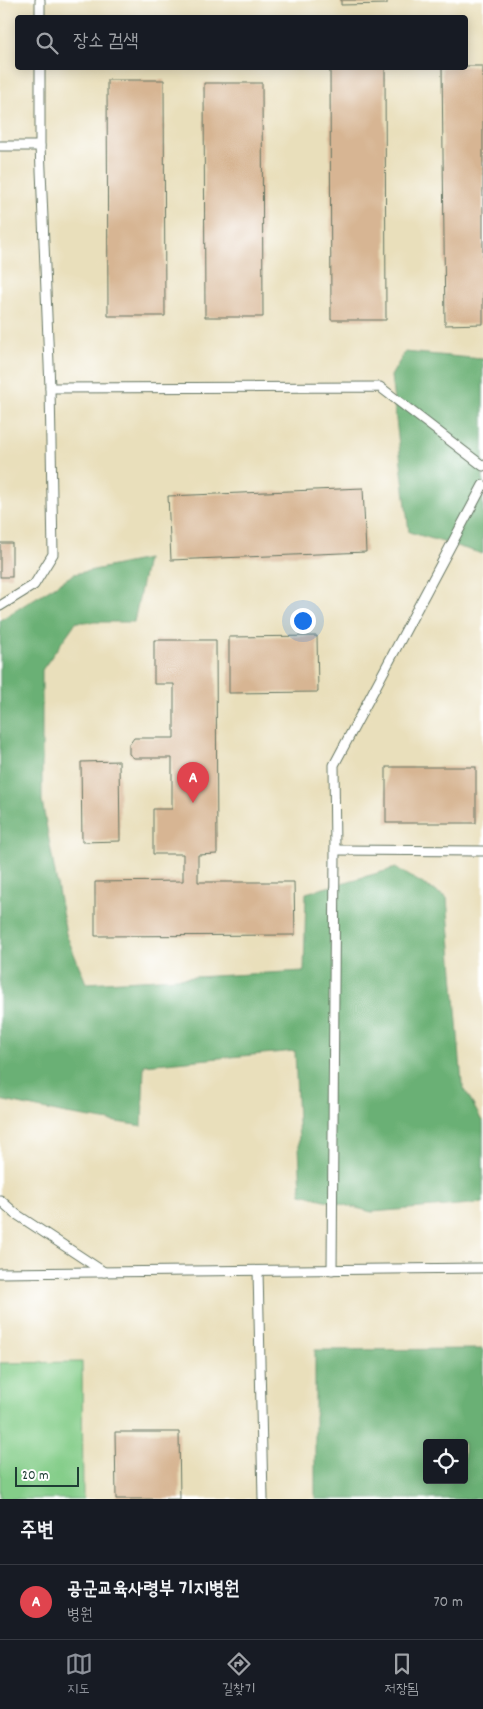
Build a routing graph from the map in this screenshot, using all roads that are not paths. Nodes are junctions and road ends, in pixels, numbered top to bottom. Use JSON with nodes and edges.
{"nodes":[{"id":1,"x":40,"y":0,"type":"edge"},
{"id":2,"x":40,"y":15,"type":"edge"},
{"id":3,"x":40,"y":70,"type":"edge"},
{"id":4,"x":0,"y":146,"type":"edge"},
{"id":5,"x":40,"y":146,"type":"junction"},
{"id":6,"x":50,"y":388,"type":"junction"},
{"id":7,"x":483,"y":466,"type":"edge"},
{"id":8,"x":483,"y":485,"type":"edge"},
{"id":9,"x":0,"y":606,"type":"edge"},
{"id":10,"x":335,"y":850,"type":"junction"},
{"id":11,"x":483,"y":851,"type":"edge"},
{"id":12,"x":0,"y":1200,"type":"edge"},
{"id":13,"x":483,"y":1268,"type":"edge"},
{"id":14,"x":332,"y":1270,"type":"junction"},
{"id":15,"x":258,"y":1271,"type":"junction"},
{"id":16,"x":104,"y":1272,"type":"junction"},
{"id":17,"x":0,"y":1274,"type":"edge"},
{"id":18,"x":263,"y":1499,"type":"edge"}],
"edges":[{"from":1,"to":2,"type":"lane"},
{"from":3,"to":5,"type":"lane"},
{"from":4,"to":5,"type":"lane"},
{"from":5,"to":6,"type":"lane"},
{"from":6,"to":7,"type":"lane"},
{"from":6,"to":9,"type":"lane"},
{"from":8,"to":10,"type":"lane"},
{"from":10,"to":11,"type":"lane"},
{"from":10,"to":14,"type":"lane"},
{"from":12,"to":16,"type":"lane"},
{"from":13,"to":14,"type":"lane"},
{"from":14,"to":15,"type":"lane"},
{"from":15,"to":16,"type":"lane"},
{"from":15,"to":18,"type":"lane"},
{"from":16,"to":17,"type":"lane"}]}
